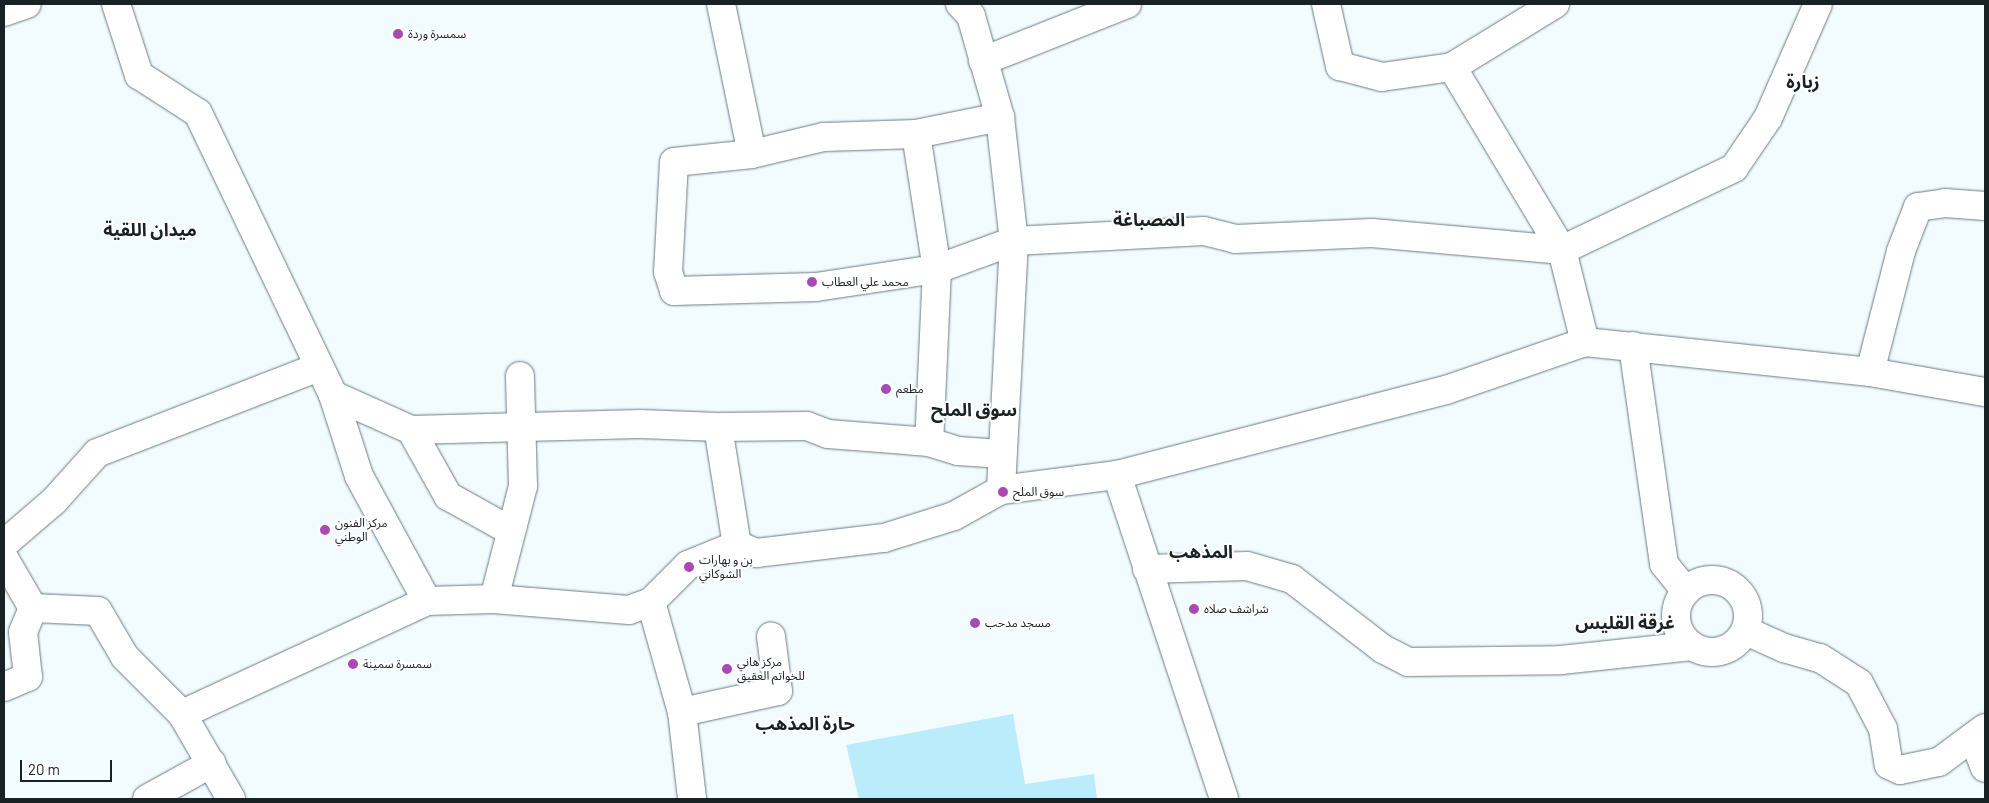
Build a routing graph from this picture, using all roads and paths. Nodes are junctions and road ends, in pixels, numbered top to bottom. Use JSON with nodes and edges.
{"nodes":[{"id":1,"x":27,"y":4,"type":"edge"},
{"id":2,"x":116,"y":4,"type":"edge"},
{"id":3,"x":721,"y":4,"type":"edge"},
{"id":4,"x":960,"y":4,"type":"edge"},
{"id":5,"x":1127,"y":4,"type":"edge"},
{"id":6,"x":1326,"y":4,"type":"edge"},
{"id":7,"x":1555,"y":4,"type":"edge"},
{"id":8,"x":1818,"y":4,"type":"edge"},
{"id":9,"x":4,"y":12,"type":"edge"},
{"id":10,"x":983,"y":61,"type":"junction"},
{"id":11,"x":1452,"y":67,"type":"junction"},
{"id":12,"x":1000,"y":117,"type":"junction"},
{"id":13,"x":916,"y":134,"type":"junction"},
{"id":14,"x":752,"y":154,"type":"junction"},
{"id":15,"x":1985,"y":206,"type":"edge"},
{"id":16,"x":1014,"y":241,"type":"junction"},
{"id":17,"x":1562,"y":250,"type":"junction"},
{"id":18,"x":937,"y":269,"type":"junction"},
{"id":19,"x":1585,"y":342,"type":"junction"},
{"id":20,"x":1633,"y":346,"type":"junction"},
{"id":21,"x":319,"y":367,"type":"junction"},
{"id":22,"x":1870,"y":372,"type":"junction"},
{"id":23,"x":520,"y":376,"type":"dead end"},
{"id":24,"x":1985,"y":392,"type":"edge"},
{"id":25,"x":332,"y":396,"type":"junction"},
{"id":26,"x":718,"y":427,"type":"junction"},
{"id":27,"x":521,"y":429,"type":"junction"},
{"id":28,"x":411,"y":430,"type":"junction"},
{"id":29,"x":929,"y":442,"type":"junction"},
{"id":30,"x":1002,"y":454,"type":"junction"},
{"id":31,"x":1116,"y":475,"type":"junction"},
{"id":32,"x":1001,"y":490,"type":"junction"},
{"id":33,"x":511,"y":531,"type":"junction"},
{"id":34,"x":4,"y":544,"type":"edge"},
{"id":35,"x":737,"y":545,"type":"junction"},
{"id":36,"x":4,"y":558,"type":"edge"},
{"id":37,"x":1147,"y":569,"type":"junction"},
{"id":38,"x":1686,"y":591,"type":"junction"},
{"id":39,"x":494,"y":599,"type":"junction"},
{"id":40,"x":427,"y":601,"type":"junction"},
{"id":41,"x":651,"y":602,"type":"junction"},
{"id":42,"x":33,"y":608,"type":"junction"},
{"id":43,"x":1746,"y":631,"type":"junction"},
{"id":44,"x":771,"y":636,"type":"dead end"},
{"id":45,"x":1692,"y":646,"type":"junction"},
{"id":46,"x":4,"y":687,"type":"edge"},
{"id":47,"x":682,"y":712,"type":"junction"},
{"id":48,"x":182,"y":714,"type":"junction"},
{"id":49,"x":1979,"y":732,"type":"edge"},
{"id":50,"x":212,"y":763,"type":"junction"},
{"id":51,"x":1985,"y":768,"type":"edge"},
{"id":52,"x":147,"y":799,"type":"edge"},
{"id":53,"x":231,"y":799,"type":"edge"},
{"id":54,"x":692,"y":799,"type":"edge"},
{"id":55,"x":1224,"y":799,"type":"edge"}],
"edges":[{"from":1,"to":9,"type":"street"},
{"from":2,"to":21,"type":"street"},
{"from":3,"to":14,"type":"street"},
{"from":4,"to":10,"type":"street"},
{"from":5,"to":10,"type":"street"},
{"from":6,"to":11,"type":"street"},
{"from":7,"to":11,"type":"street"},
{"from":8,"to":17,"type":"street"},
{"from":10,"to":12,"type":"street"},
{"from":11,"to":17,"type":"street"},
{"from":12,"to":13,"type":"street"},
{"from":12,"to":16,"type":"street"},
{"from":13,"to":14,"type":"street"},
{"from":13,"to":18,"type":"street"},
{"from":14,"to":18,"type":"street"},
{"from":15,"to":22,"type":"street"},
{"from":16,"to":17,"type":"street"},
{"from":16,"to":18,"type":"street"},
{"from":16,"to":30,"type":"street"},
{"from":17,"to":19,"type":"street"},
{"from":18,"to":29,"type":"street"},
{"from":19,"to":20,"type":"street"},
{"from":19,"to":31,"type":"street"},
{"from":20,"to":22,"type":"street"},
{"from":20,"to":38,"type":"street"},
{"from":21,"to":25,"type":"street"},
{"from":21,"to":34,"type":"street"},
{"from":22,"to":24,"type":"street"},
{"from":23,"to":27,"type":"street"},
{"from":25,"to":28,"type":"street"},
{"from":25,"to":40,"type":"street"},
{"from":26,"to":27,"type":"street"},
{"from":26,"to":29,"type":"street"},
{"from":26,"to":35,"type":"street"},
{"from":27,"to":28,"type":"street"},
{"from":27,"to":33,"type":"street"},
{"from":28,"to":33,"type":"street"},
{"from":29,"to":30,"type":"street"},
{"from":30,"to":32,"type":"street"},
{"from":31,"to":32,"type":"street"},
{"from":31,"to":37,"type":"street"},
{"from":32,"to":35,"type":"street"},
{"from":33,"to":39,"type":"street"},
{"from":35,"to":41,"type":"street"},
{"from":36,"to":42,"type":"street"},
{"from":37,"to":45,"type":"street"},
{"from":37,"to":55,"type":"street"},
{"from":38,"to":43,"type":"street"},
{"from":38,"to":45,"type":"street"},
{"from":39,"to":40,"type":"street"},
{"from":39,"to":41,"type":"street"},
{"from":40,"to":48,"type":"street"},
{"from":41,"to":47,"type":"street"},
{"from":42,"to":46,"type":"street"},
{"from":42,"to":48,"type":"street"},
{"from":43,"to":45,"type":"street"},
{"from":43,"to":49,"type":"street"},
{"from":44,"to":47,"type":"street"},
{"from":47,"to":54,"type":"street"},
{"from":48,"to":50,"type":"street"},
{"from":49,"to":51,"type":"street"},
{"from":50,"to":52,"type":"street"},
{"from":50,"to":53,"type":"street"}]}
